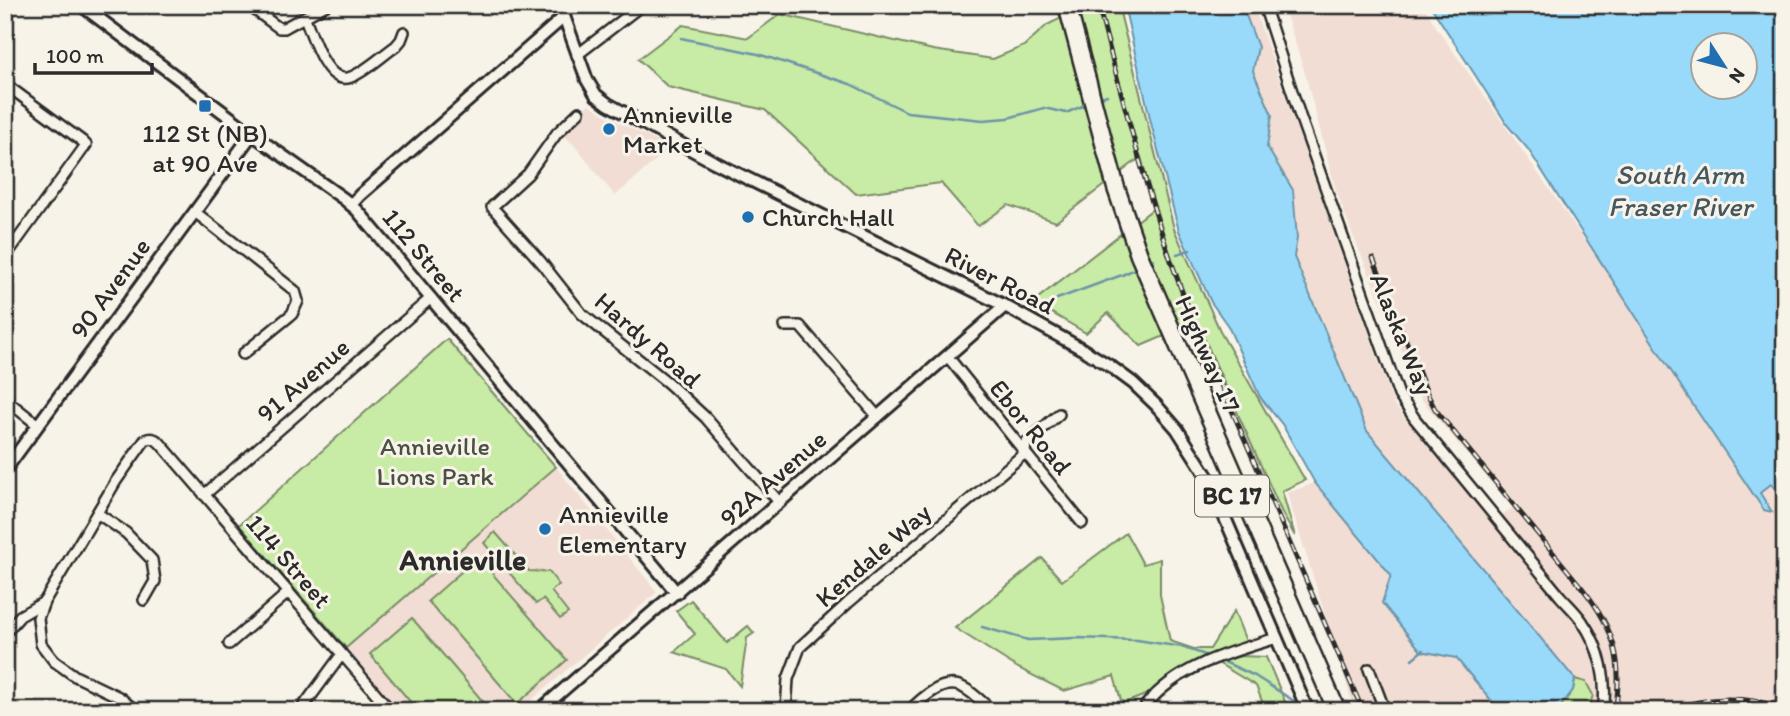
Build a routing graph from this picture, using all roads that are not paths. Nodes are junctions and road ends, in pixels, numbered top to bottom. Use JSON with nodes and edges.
{"nodes":[{"id":1,"x":81,"y":5,"type":"edge"},
{"id":2,"x":248,"y":5,"type":"edge"},
{"id":3,"x":326,"y":5,"type":"edge"},
{"id":4,"x":560,"y":5,"type":"edge"},
{"id":5,"x":642,"y":5,"type":"edge"},
{"id":6,"x":1055,"y":5,"type":"edge"},
{"id":7,"x":1067,"y":5,"type":"edge"},
{"id":8,"x":1264,"y":5,"type":"edge"},
{"id":9,"x":564,"y":17,"type":"junction"},
{"id":10,"x":306,"y":18,"type":"junction"},
{"id":11,"x":404,"y":32,"type":"dead end"},
{"id":12,"x":577,"y":55,"type":"junction"},
{"id":13,"x":1080,"y":78,"type":"junction"},
{"id":14,"x":5,"y":84,"type":"edge"},
{"id":15,"x":579,"y":112,"type":"dead end"},
{"id":16,"x":252,"y":134,"type":"junction"},
{"id":17,"x":351,"y":205,"type":"junction"},
{"id":18,"x":195,"y":212,"type":"junction"},
{"id":19,"x":5,"y":257,"type":"edge"},
{"id":20,"x":1142,"y":278,"type":"junction"},
{"id":21,"x":431,"y":298,"type":"junction"},
{"id":22,"x":1005,"y":306,"type":"junction"},
{"id":23,"x":785,"y":326,"type":"dead end"},
{"id":24,"x":243,"y":354,"type":"dead end"},
{"id":25,"x":948,"y":357,"type":"junction"},
{"id":26,"x":5,"y":399,"type":"edge"},
{"id":27,"x":1059,"y":414,"type":"dead end"},
{"id":28,"x":878,"y":417,"type":"junction"},
{"id":29,"x":38,"y":425,"type":"junction"},
{"id":30,"x":1025,"y":453,"type":"junction"},
{"id":31,"x":5,"y":470,"type":"edge"},
{"id":32,"x":204,"y":495,"type":"junction"},
{"id":33,"x":780,"y":503,"type":"junction"},
{"id":34,"x":97,"y":513,"type":"junction"},
{"id":35,"x":1082,"y":523,"type":"dead end"},
{"id":36,"x":289,"y":592,"type":"junction"},
{"id":37,"x":677,"y":593,"type":"junction"},
{"id":38,"x":144,"y":600,"type":"dead end"},
{"id":39,"x":44,"y":602,"type":"junction"},
{"id":40,"x":5,"y":633,"type":"edge"},
{"id":41,"x":1277,"y":638,"type":"junction"},
{"id":42,"x":229,"y":643,"type":"dead end"},
{"id":43,"x":342,"y":654,"type":"junction"},
{"id":44,"x":1369,"y":669,"type":"dead end"},
{"id":45,"x":1146,"y":705,"type":"dead end"},
{"id":46,"x":136,"y":711,"type":"edge"},
{"id":47,"x":300,"y":711,"type":"edge"},
{"id":48,"x":391,"y":711,"type":"edge"},
{"id":49,"x":539,"y":711,"type":"edge"},
{"id":50,"x":786,"y":711,"type":"edge"},
{"id":51,"x":909,"y":711,"type":"edge"},
{"id":52,"x":992,"y":711,"type":"edge"},
{"id":53,"x":1308,"y":711,"type":"edge"},
{"id":54,"x":1325,"y":711,"type":"edge"},
{"id":55,"x":1337,"y":711,"type":"edge"},
{"id":56,"x":1385,"y":711,"type":"edge"},
{"id":57,"x":1603,"y":711,"type":"edge"}],
"edges":[{"from":1,"to":16,"type":"street","name":"112 Street"},
{"from":2,"to":10,"type":"street"},
{"from":3,"to":10,"type":"street"},
{"from":4,"to":9,"type":"street","name":"River Road"},
{"from":5,"to":12,"type":"street"},
{"from":6,"to":13,"type":"highway","name":"Highway 17","number":"BC 17"},
{"from":7,"to":13,"type":"highway","name":"Highway 17","number":"BC 17"},
{"from":8,"to":57,"type":"street","name":"Alaska Way"},
{"from":9,"to":12,"type":"street","name":"River Road"},
{"from":9,"to":17,"type":"street"},
{"from":10,"to":11,"type":"street"},
{"from":12,"to":22,"type":"street","name":"River Road"},
{"from":13,"to":20,"type":"highway","name":"Highway 17","number":"BC 17"},
{"from":14,"to":19,"type":"street"},
{"from":15,"to":33,"type":"street","name":"Hardy Road"},
{"from":16,"to":17,"type":"street","name":"112 Street"},
{"from":16,"to":18,"type":"street","name":"90 Avenue"},
{"from":17,"to":21,"type":"street","name":"112 Street"},
{"from":18,"to":24,"type":"street"},
{"from":18,"to":29,"type":"street","name":"90 Avenue"},
{"from":20,"to":54,"type":"highway","name":"Highway 17","number":"BC 17"},
{"from":20,"to":55,"type":"highway","name":"Highway 17","number":"BC 17"},
{"from":21,"to":32,"type":"street","name":"91 Avenue"},
{"from":21,"to":37,"type":"street","name":"112 Street"},
{"from":22,"to":25,"type":"street","name":"92A Avenue"},
{"from":22,"to":41,"type":"street","name":"River Road"},
{"from":23,"to":28,"type":"street"},
{"from":25,"to":28,"type":"street","name":"92A Avenue"},
{"from":25,"to":30,"type":"street","name":"Ebor Road"},
{"from":26,"to":29,"type":"street"},
{"from":27,"to":30,"type":"street","name":"Kendale Way"},
{"from":28,"to":33,"type":"street","name":"92A Avenue"},
{"from":29,"to":31,"type":"street","name":"90 Avenue"},
{"from":30,"to":35,"type":"street","name":"Ebor Road"},
{"from":30,"to":50,"type":"street","name":"Kendale Way"},
{"from":32,"to":34,"type":"street","name":"114 Street"},
{"from":32,"to":36,"type":"street","name":"114 Street"},
{"from":33,"to":37,"type":"street","name":"92A Avenue"},
{"from":34,"to":38,"type":"street"},
{"from":34,"to":39,"type":"street"},
{"from":36,"to":42,"type":"street"},
{"from":36,"to":43,"type":"street","name":"114 Street"},
{"from":37,"to":49,"type":"street","name":"92A Avenue"},
{"from":39,"to":40,"type":"street"},
{"from":39,"to":46,"type":"street"},
{"from":41,"to":45,"type":"street"},
{"from":41,"to":53,"type":"street","name":"River Road"},
{"from":43,"to":47,"type":"street"},
{"from":43,"to":48,"type":"street","name":"114 Street"},
{"from":44,"to":56,"type":"street"},
{"from":51,"to":52,"type":"street"}]}
